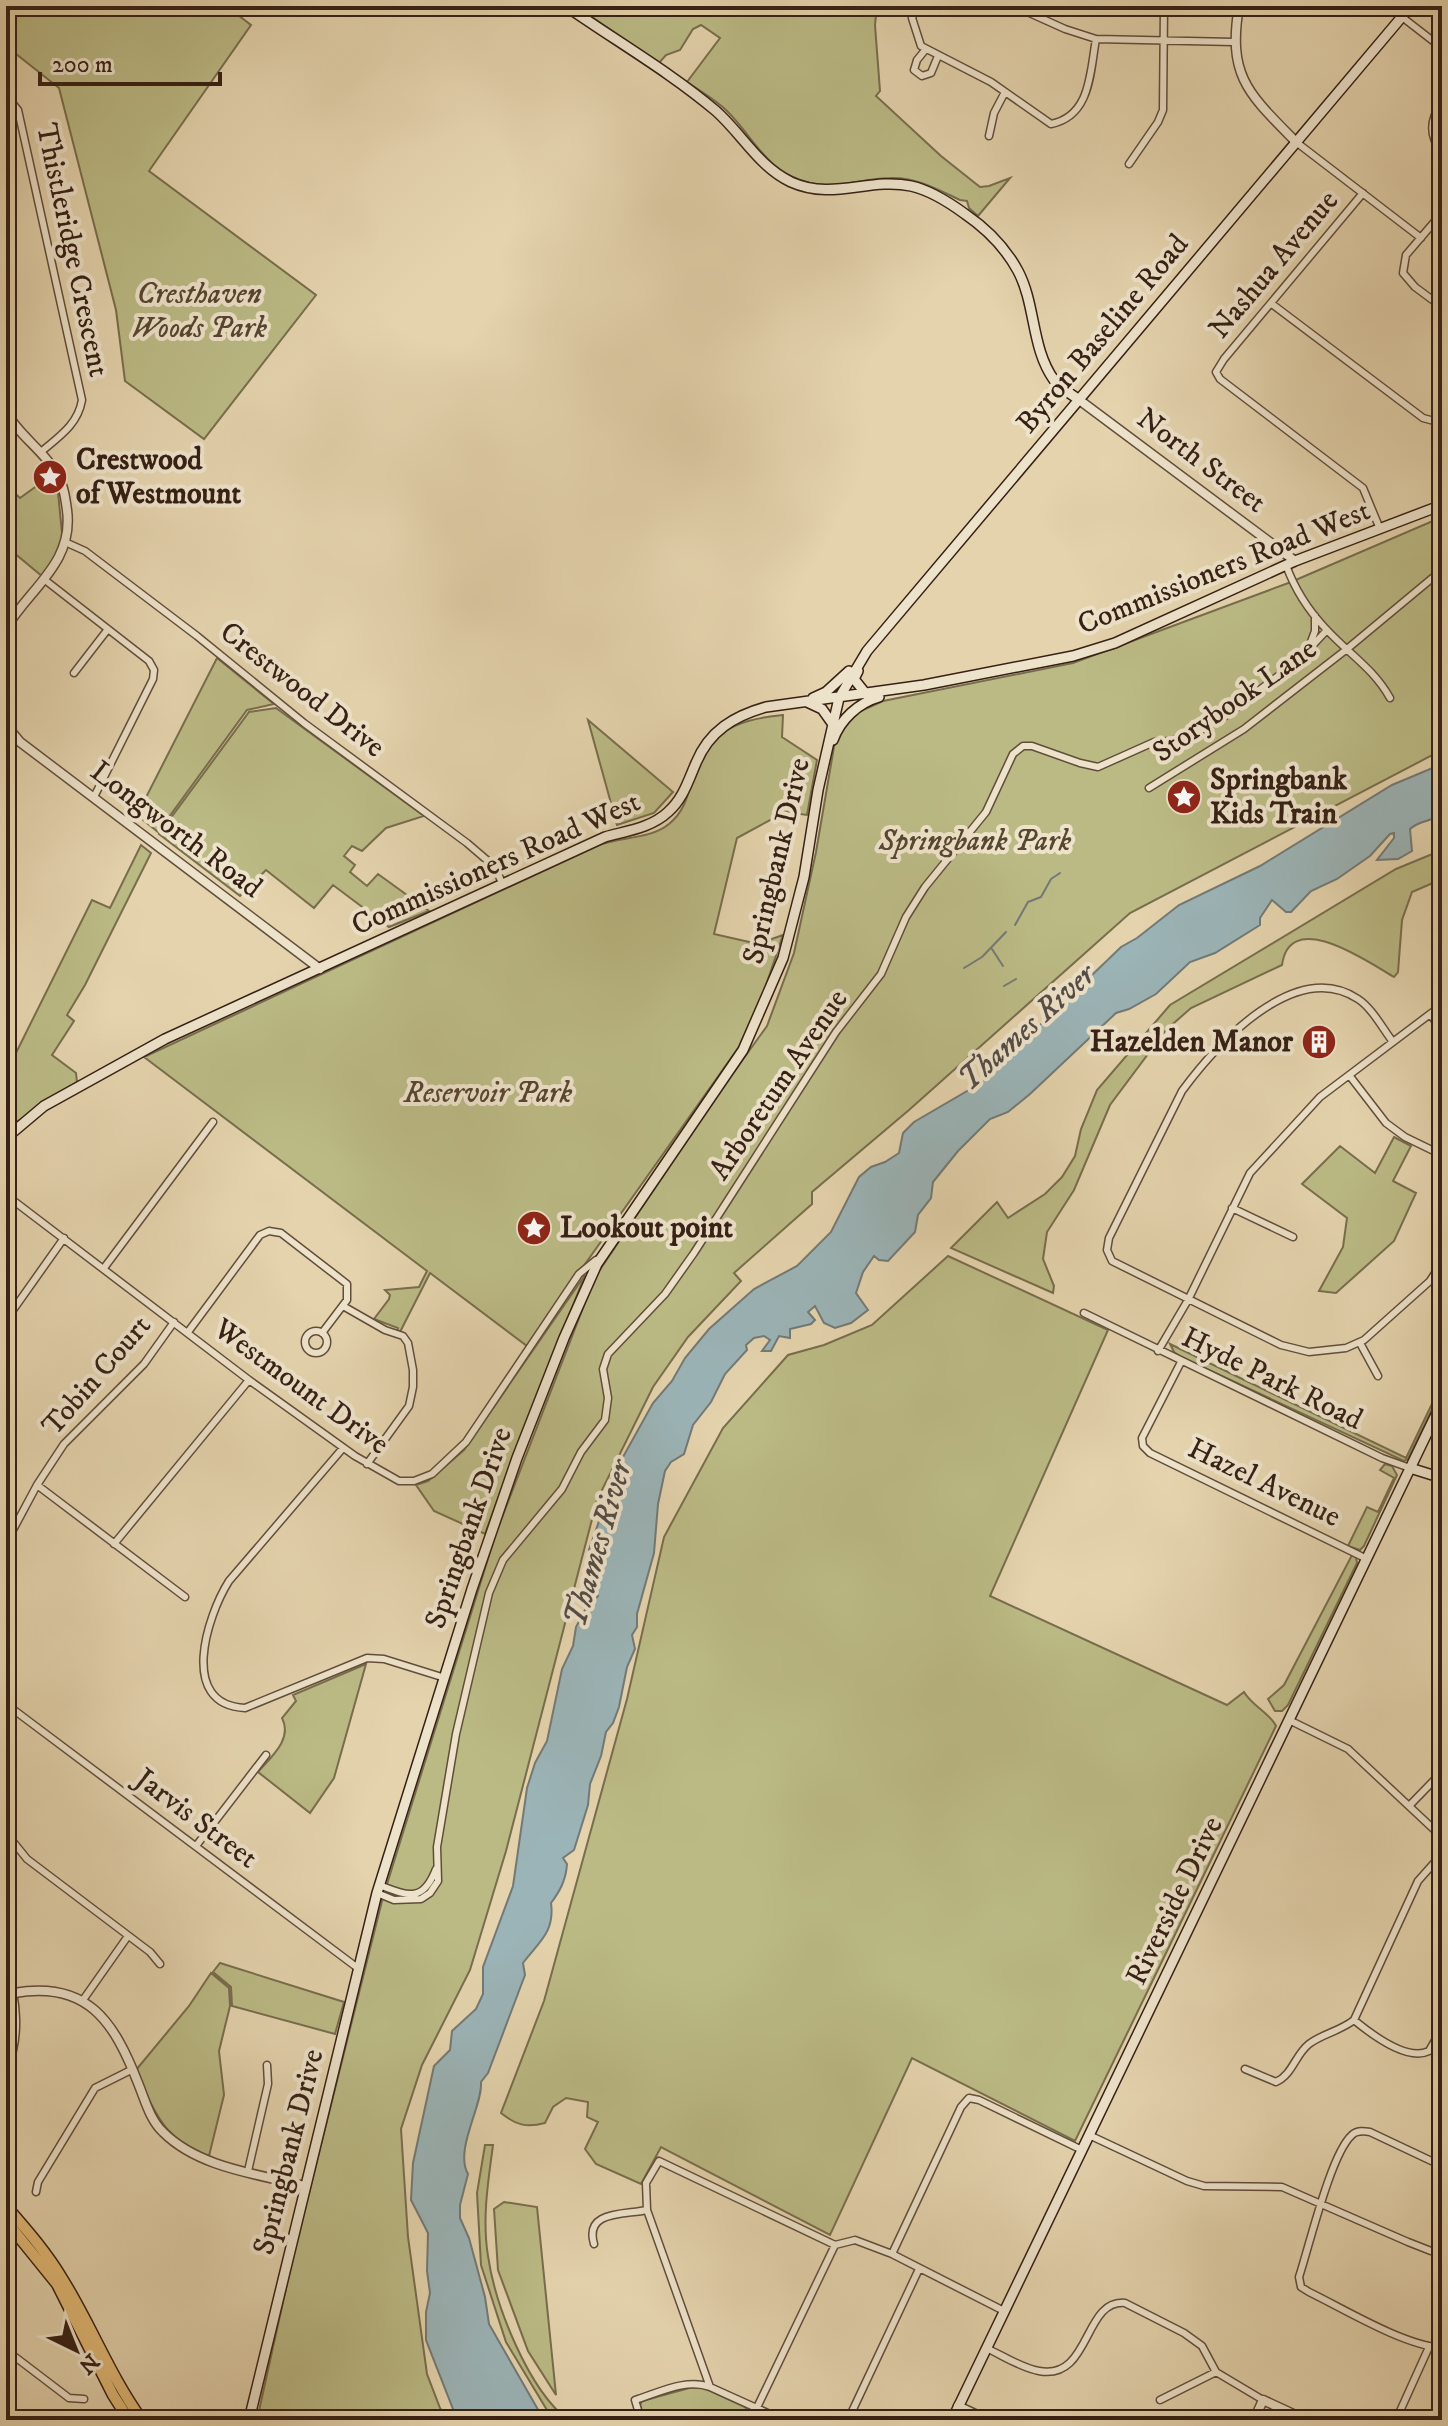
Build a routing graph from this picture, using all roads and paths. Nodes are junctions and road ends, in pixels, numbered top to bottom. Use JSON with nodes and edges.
{"nodes":[{"id":1,"x":566,"y":6,"type":"edge"},
{"id":2,"x":917,"y":6,"type":"edge"},
{"id":3,"x":1014,"y":6,"type":"edge"},
{"id":4,"x":1164,"y":6,"type":"edge"},
{"id":5,"x":1239,"y":6,"type":"edge"},
{"id":6,"x":1411,"y":6,"type":"edge"},
{"id":7,"x":1402,"y":17,"type":"junction"},
{"id":8,"x":1096,"y":39,"type":"junction"},
{"id":9,"x":1164,"y":42,"type":"junction"},
{"id":10,"x":1234,"y":42,"type":"junction"},
{"id":11,"x":1442,"y":48,"type":"edge"},
{"id":12,"x":926,"y":49,"type":"junction"},
{"id":13,"x":938,"y":56,"type":"junction"},
{"id":14,"x":1005,"y":92,"type":"junction"},
{"id":15,"x":6,"y":95,"type":"edge"},
{"id":16,"x":1442,"y":104,"type":"edge"},
{"id":17,"x":989,"y":136,"type":"dead end"},
{"id":18,"x":1296,"y":142,"type":"junction"},
{"id":19,"x":1442,"y":152,"type":"edge"},
{"id":20,"x":1129,"y":164,"type":"dead end"},
{"id":21,"x":1363,"y":193,"type":"junction"},
{"id":22,"x":1442,"y":213,"type":"edge"},
{"id":23,"x":1421,"y":238,"type":"junction"},
{"id":24,"x":1272,"y":304,"type":"junction"},
{"id":25,"x":1442,"y":307,"type":"edge"},
{"id":26,"x":1078,"y":399,"type":"junction"},
{"id":27,"x":6,"y":412,"type":"edge"},
{"id":28,"x":1442,"y":417,"type":"edge"},
{"id":29,"x":42,"y":451,"type":"junction"},
{"id":30,"x":1442,"y":505,"type":"edge"},
{"id":31,"x":1380,"y":529,"type":"junction"},
{"id":32,"x":65,"y":542,"type":"junction"},
{"id":33,"x":1291,"y":563,"type":"junction"},
{"id":34,"x":1442,"y":570,"type":"edge"},
{"id":35,"x":45,"y":580,"type":"junction"},
{"id":36,"x":1315,"y":616,"type":"junction"},
{"id":37,"x":6,"y":628,"type":"edge"},
{"id":38,"x":108,"y":629,"type":"junction"},
{"id":39,"x":1327,"y":630,"type":"junction"},
{"id":40,"x":1347,"y":649,"type":"junction"},
{"id":41,"x":867,"y":651,"type":"junction"},
{"id":42,"x":1307,"y":652,"type":"junction"},
{"id":43,"x":74,"y":673,"type":"dead end"},
{"id":44,"x":917,"y":687,"type":"junction"},
{"id":45,"x":866,"y":694,"type":"junction"},
{"id":46,"x":839,"y":698,"type":"junction"},
{"id":47,"x":1390,"y":698,"type":"dead end"},
{"id":48,"x":807,"y":702,"type":"junction"},
{"id":49,"x":832,"y":723,"type":"junction"},
{"id":50,"x":6,"y":725,"type":"edge"},
{"id":51,"x":17,"y":739,"type":"junction"},
{"id":52,"x":6,"y":750,"type":"edge"},
{"id":53,"x":824,"y":765,"type":"junction"},
{"id":54,"x":1149,"y":788,"type":"dead end"},
{"id":55,"x":94,"y":797,"type":"junction"},
{"id":56,"x":502,"y":883,"type":"junction"},
{"id":57,"x":320,"y":969,"type":"junction"},
{"id":58,"x":1442,"y":1005,"type":"edge"},
{"id":59,"x":1430,"y":1014,"type":"junction"},
{"id":60,"x":1442,"y":1030,"type":"edge"},
{"id":61,"x":1393,"y":1042,"type":"junction"},
{"id":62,"x":1349,"y":1075,"type":"junction"},
{"id":63,"x":213,"y":1122,"type":"dead end"},
{"id":64,"x":6,"y":1138,"type":"edge"},
{"id":65,"x":1442,"y":1155,"type":"edge"},
{"id":66,"x":6,"y":1195,"type":"edge"},
{"id":67,"x":1232,"y":1208,"type":"junction"},
{"id":68,"x":1293,"y":1237,"type":"dead end"},
{"id":69,"x":64,"y":1238,"type":"junction"},
{"id":70,"x":602,"y":1255,"type":"junction"},
{"id":71,"x":1442,"y":1262,"type":"edge"},
{"id":72,"x":104,"y":1268,"type":"junction"},
{"id":73,"x":1188,"y":1300,"type":"junction"},
{"id":74,"x":343,"y":1306,"type":"junction"},
{"id":75,"x":1084,"y":1313,"type":"dead end"},
{"id":76,"x":6,"y":1320,"type":"edge"},
{"id":77,"x":174,"y":1322,"type":"junction"},
{"id":78,"x":188,"y":1332,"type":"junction"},
{"id":79,"x":322,"y":1333,"type":"dead end"},
{"id":80,"x":1360,"y":1343,"type":"junction"},
{"id":81,"x":1158,"y":1351,"type":"junction"},
{"id":82,"x":1181,"y":1362,"type":"junction"},
{"id":83,"x":1378,"y":1376,"type":"dead end"},
{"id":84,"x":249,"y":1380,"type":"junction"},
{"id":85,"x":1442,"y":1402,"type":"edge"},
{"id":86,"x":343,"y":1448,"type":"junction"},
{"id":87,"x":367,"y":1464,"type":"junction"},
{"id":88,"x":1410,"y":1468,"type":"junction"},
{"id":89,"x":1442,"y":1478,"type":"edge"},
{"id":90,"x":37,"y":1485,"type":"junction"},
{"id":91,"x":6,"y":1543,"type":"edge"},
{"id":92,"x":114,"y":1544,"type":"junction"},
{"id":93,"x":1367,"y":1559,"type":"junction"},
{"id":94,"x":185,"y":1597,"type":"dead end"},
{"id":95,"x":445,"y":1678,"type":"junction"},
{"id":96,"x":6,"y":1707,"type":"edge"},
{"id":97,"x":1289,"y":1720,"type":"junction"},
{"id":98,"x":266,"y":1755,"type":"dead end"},
{"id":99,"x":1442,"y":1772,"type":"edge"},
{"id":100,"x":1409,"y":1806,"type":"junction"},
{"id":101,"x":6,"y":1833,"type":"edge"},
{"id":102,"x":1442,"y":1837,"type":"edge"},
{"id":103,"x":196,"y":1846,"type":"junction"},
{"id":104,"x":1442,"y":1854,"type":"edge"},
{"id":105,"x":378,"y":1889,"type":"junction"},
{"id":106,"x":128,"y":1936,"type":"junction"},
{"id":107,"x":160,"y":1964,"type":"dead end"},
{"id":108,"x":6,"y":1969,"type":"edge"},
{"id":109,"x":359,"y":1969,"type":"junction"},
{"id":110,"x":10,"y":1994,"type":"edge"},
{"id":111,"x":83,"y":2000,"type":"junction"},
{"id":112,"x":1354,"y":2020,"type":"junction"},
{"id":113,"x":1442,"y":2028,"type":"edge"},
{"id":114,"x":267,"y":2065,"type":"dead end"},
{"id":115,"x":6,"y":2068,"type":"edge"},
{"id":116,"x":133,"y":2069,"type":"junction"},
{"id":117,"x":1245,"y":2069,"type":"dead end"},
{"id":118,"x":1089,"y":2135,"type":"junction"},
{"id":119,"x":1082,"y":2150,"type":"junction"},
{"id":120,"x":1442,"y":2166,"type":"edge"},
{"id":121,"x":248,"y":2171,"type":"junction"},
{"id":122,"x":305,"y":2186,"type":"junction"},
{"id":123,"x":36,"y":2192,"type":"dead end"},
{"id":124,"x":1319,"y":2204,"type":"junction"},
{"id":125,"x":6,"y":2206,"type":"edge"},
{"id":126,"x":647,"y":2210,"type":"junction"},
{"id":127,"x":6,"y":2221,"type":"edge"},
{"id":128,"x":594,"y":2244,"type":"dead end"},
{"id":129,"x":835,"y":2245,"type":"junction"},
{"id":130,"x":1442,"y":2252,"type":"edge"},
{"id":131,"x":892,"y":2254,"type":"junction"},
{"id":132,"x":919,"y":2269,"type":"junction"},
{"id":133,"x":1004,"y":2311,"type":"junction"},
{"id":134,"x":1429,"y":2347,"type":"junction"},
{"id":135,"x":986,"y":2348,"type":"junction"},
{"id":136,"x":1442,"y":2348,"type":"edge"},
{"id":137,"x":6,"y":2350,"type":"edge"},
{"id":138,"x":1216,"y":2372,"type":"junction"},
{"id":139,"x":710,"y":2387,"type":"junction"},
{"id":140,"x":84,"y":2399,"type":"dead end"},
{"id":141,"x":1160,"y":2400,"type":"dead end"},
{"id":142,"x":1263,"y":2400,"type":"junction"},
{"id":143,"x":958,"y":2406,"type":"junction"},
{"id":144,"x":756,"y":2407,"type":"junction"},
{"id":145,"x":129,"y":2420,"type":"edge"},
{"id":146,"x":142,"y":2420,"type":"edge"},
{"id":147,"x":249,"y":2420,"type":"edge"},
{"id":148,"x":641,"y":2420,"type":"edge"},
{"id":149,"x":751,"y":2420,"type":"edge"},
{"id":150,"x":783,"y":2420,"type":"edge"},
{"id":151,"x":848,"y":2420,"type":"edge"},
{"id":152,"x":952,"y":2420,"type":"edge"},
{"id":153,"x":988,"y":2420,"type":"edge"},
{"id":154,"x":1254,"y":2420,"type":"edge"},
{"id":155,"x":1306,"y":2420,"type":"edge"},
{"id":156,"x":1396,"y":2420,"type":"edge"}],
"edges":[{"from":1,"to":26,"type":"main road"},
{"from":2,"to":12,"type":"street"},
{"from":3,"to":8,"type":"street"},
{"from":4,"to":9,"type":"street"},
{"from":5,"to":10,"type":"street"},
{"from":6,"to":7,"type":"main road","name":"Byron Baseline Road"},
{"from":7,"to":11,"type":"street"},
{"from":7,"to":18,"type":"main road","name":"Byron Baseline Road"},
{"from":8,"to":9,"type":"street"},
{"from":8,"to":14,"type":"street"},
{"from":9,"to":10,"type":"street"},
{"from":9,"to":20,"type":"street"},
{"from":10,"to":18,"type":"street"},
{"from":12,"to":13,"type":"street"},
{"from":12,"to":13,"type":"street"},
{"from":13,"to":14,"type":"street"},
{"from":14,"to":17,"type":"street"},
{"from":15,"to":29,"type":"street","name":"Thistleridge Crescent"},
{"from":16,"to":19,"type":"street"},
{"from":18,"to":21,"type":"street"},
{"from":18,"to":26,"type":"main road","name":"Byron Baseline Road"},
{"from":21,"to":23,"type":"street"},
{"from":21,"to":24,"type":"street","name":"Nashua Avenue"},
{"from":22,"to":23,"type":"street"},
{"from":23,"to":25,"type":"street"},
{"from":24,"to":28,"type":"street"},
{"from":24,"to":31,"type":"street","name":"Nashua Avenue"},
{"from":26,"to":33,"type":"street","name":"North Street"},
{"from":26,"to":41,"type":"main road","name":"Byron Baseline Road"},
{"from":27,"to":29,"type":"street"},
{"from":29,"to":32,"type":"street"},
{"from":30,"to":31,"type":"main road","name":"Commissioners Road West"},
{"from":31,"to":33,"type":"main road","name":"Commissioners Road West"},
{"from":32,"to":35,"type":"street"},
{"from":32,"to":56,"type":"street","name":"Crestwood Drive"},
{"from":33,"to":36,"type":"street"},
{"from":33,"to":44,"type":"main road","name":"Commissioners Road West"},
{"from":34,"to":40,"type":"street","name":"Storybook Lane"},
{"from":35,"to":37,"type":"street"},
{"from":35,"to":38,"type":"street"},
{"from":36,"to":39,"type":"street"},
{"from":36,"to":42,"type":"street"},
{"from":38,"to":43,"type":"street"},
{"from":38,"to":55,"type":"street"},
{"from":39,"to":40,"type":"street"},
{"from":39,"to":42,"type":"street","name":"Arboretum Avenue"},
{"from":40,"to":47,"type":"street"},
{"from":40,"to":54,"type":"street","name":"Storybook Lane"},
{"from":41,"to":45,"type":"main road"},
{"from":41,"to":46,"type":"main road","name":"Byron Baseline Road"},
{"from":41,"to":48,"type":"main road"},
{"from":42,"to":105,"type":"street","name":"Arboretum Avenue"},
{"from":44,"to":45,"type":"main road","name":"Commissioners Road West"},
{"from":44,"to":53,"type":"main road"},
{"from":45,"to":46,"type":"main road","name":"Commissioners Road West"},
{"from":46,"to":48,"type":"main road","name":"Commissioners Road West"},
{"from":46,"to":49,"type":"main road","name":"Springbank Drive"},
{"from":48,"to":49,"type":"main road"},
{"from":48,"to":56,"type":"main road","name":"Commissioners Road West"},
{"from":49,"to":53,"type":"main road","name":"Springbank Drive"},
{"from":50,"to":51,"type":"street","name":"Longworth Road"},
{"from":51,"to":52,"type":"street"},
{"from":51,"to":55,"type":"street","name":"Longworth Road"},
{"from":53,"to":70,"type":"main road","name":"Springbank Drive"},
{"from":55,"to":57,"type":"street","name":"Longworth Road"},
{"from":56,"to":57,"type":"main road","name":"Commissioners Road West"},
{"from":57,"to":64,"type":"main road","name":"Commissioners Road West"},
{"from":58,"to":59,"type":"street"},
{"from":59,"to":60,"type":"street"},
{"from":59,"to":61,"type":"street"},
{"from":61,"to":62,"type":"street"},
{"from":61,"to":73,"type":"street"},
{"from":62,"to":65,"type":"street"},
{"from":62,"to":67,"type":"street"},
{"from":63,"to":72,"type":"street"},
{"from":66,"to":69,"type":"street","name":"Westmount Drive"},
{"from":67,"to":68,"type":"street"},
{"from":67,"to":73,"type":"street"},
{"from":69,"to":72,"type":"street","name":"Westmount Drive"},
{"from":69,"to":76,"type":"street"},
{"from":70,"to":87,"type":"street","name":"Westmount Drive"},
{"from":70,"to":95,"type":"main road","name":"Springbank Drive"},
{"from":71,"to":80,"type":"street"},
{"from":72,"to":77,"type":"street","name":"Westmount Drive"},
{"from":73,"to":80,"type":"street"},
{"from":73,"to":81,"type":"street"},
{"from":74,"to":78,"type":"street"},
{"from":74,"to":79,"type":"street"},
{"from":74,"to":87,"type":"street"},
{"from":75,"to":81,"type":"street","name":"Hyde Park Road"},
{"from":77,"to":78,"type":"street","name":"Westmount Drive"},
{"from":77,"to":90,"type":"street","name":"Tobin Court"},
{"from":78,"to":84,"type":"street","name":"Westmount Drive"},
{"from":80,"to":83,"type":"street"},
{"from":81,"to":82,"type":"street","name":"Hyde Park Road"},
{"from":82,"to":88,"type":"street","name":"Hyde Park Road"},
{"from":82,"to":93,"type":"street","name":"Hazel Avenue"},
{"from":84,"to":86,"type":"street","name":"Westmount Drive"},
{"from":84,"to":92,"type":"street"},
{"from":85,"to":88,"type":"main road","name":"Riverside Drive"},
{"from":86,"to":87,"type":"street","name":"Westmount Drive"},
{"from":86,"to":95,"type":"street"},
{"from":88,"to":89,"type":"main road","name":"Hyde Park Road"},
{"from":88,"to":93,"type":"main road","name":"Riverside Drive"},
{"from":90,"to":91,"type":"street","name":"Tobin Court"},
{"from":90,"to":92,"type":"street"},
{"from":92,"to":94,"type":"street"},
{"from":93,"to":97,"type":"main road","name":"Riverside Drive"},
{"from":95,"to":105,"type":"main road","name":"Springbank Drive"},
{"from":96,"to":103,"type":"street","name":"Jarvis Street"},
{"from":97,"to":100,"type":"street"},
{"from":97,"to":118,"type":"main road","name":"Riverside Drive"},
{"from":98,"to":103,"type":"street"},
{"from":99,"to":100,"type":"street"},
{"from":100,"to":102,"type":"street"},
{"from":101,"to":106,"type":"street"},
{"from":103,"to":109,"type":"street","name":"Jarvis Street"},
{"from":104,"to":112,"type":"street"},
{"from":105,"to":109,"type":"main road","name":"Springbank Drive"},
{"from":106,"to":107,"type":"street"},
{"from":106,"to":111,"type":"street"},
{"from":108,"to":110,"type":"street"},
{"from":109,"to":122,"type":"main road","name":"Springbank Drive"},
{"from":110,"to":111,"type":"street"},
{"from":110,"to":115,"type":"street"},
{"from":111,"to":116,"type":"street"},
{"from":112,"to":113,"type":"street"},
{"from":112,"to":117,"type":"street"},
{"from":114,"to":121,"type":"street"},
{"from":116,"to":121,"type":"street"},
{"from":116,"to":123,"type":"street"},
{"from":118,"to":119,"type":"main road","name":"Riverside Drive"},
{"from":118,"to":124,"type":"street"},
{"from":119,"to":131,"type":"street"},
{"from":119,"to":133,"type":"main road","name":"Riverside Drive"},
{"from":120,"to":124,"type":"street"},
{"from":121,"to":122,"type":"street"},
{"from":122,"to":147,"type":"main road","name":"Springbank Drive"},
{"from":124,"to":130,"type":"street"},
{"from":124,"to":134,"type":"street"},
{"from":125,"to":146,"type":"main road"},
{"from":126,"to":128,"type":"street"},
{"from":126,"to":129,"type":"street"},
{"from":126,"to":139,"type":"street"},
{"from":127,"to":145,"type":"main road"},
{"from":129,"to":131,"type":"street"},
{"from":129,"to":144,"type":"street"},
{"from":131,"to":132,"type":"street"},
{"from":132,"to":133,"type":"street"},
{"from":132,"to":151,"type":"street"},
{"from":133,"to":135,"type":"main road","name":"Riverside Drive"},
{"from":134,"to":136,"type":"street"},
{"from":134,"to":156,"type":"street"},
{"from":135,"to":138,"type":"street"},
{"from":135,"to":143,"type":"main road","name":"Riverside Drive"},
{"from":137,"to":140,"type":"street"},
{"from":138,"to":141,"type":"street"},
{"from":138,"to":142,"type":"street"},
{"from":139,"to":144,"type":"street"},
{"from":139,"to":148,"type":"street"},
{"from":142,"to":154,"type":"street"},
{"from":142,"to":155,"type":"street"},
{"from":143,"to":152,"type":"main road","name":"Riverside Drive"},
{"from":143,"to":153,"type":"street"},
{"from":144,"to":149,"type":"street"},
{"from":144,"to":150,"type":"street"}]}
